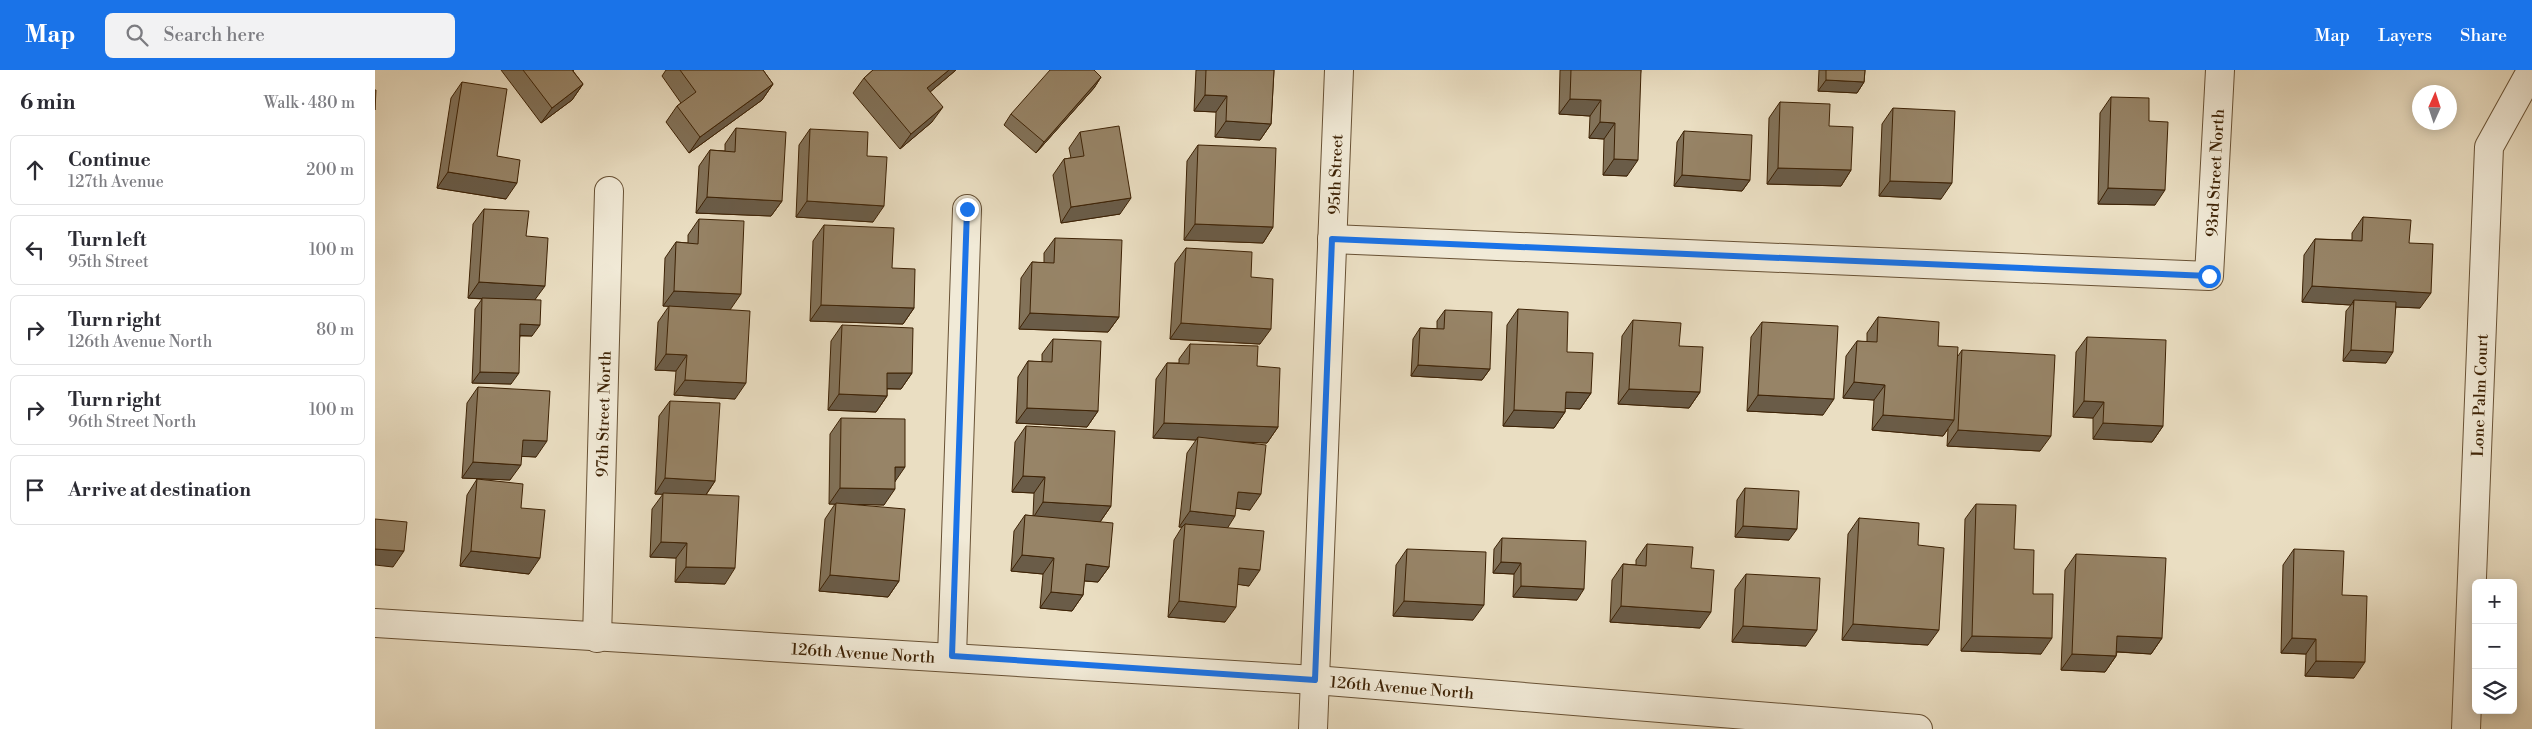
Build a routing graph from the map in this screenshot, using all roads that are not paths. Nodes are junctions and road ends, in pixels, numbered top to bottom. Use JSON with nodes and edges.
{"nodes":[{"id":1,"x":1339,"y":70,"type":"edge"},
{"id":2,"x":2220,"y":70,"type":"edge"},
{"id":3,"x":2530,"y":73,"type":"dead end"},
{"id":4,"x":609,"y":192,"type":"dead end"},
{"id":5,"x":967,"y":209,"type":"dead end"},
{"id":6,"x":1332,"y":239,"type":"junction"},
{"id":7,"x":375,"y":623,"type":"edge"},
{"id":8,"x":597,"y":638,"type":"junction"},
{"id":9,"x":952,"y":656,"type":"junction"},
{"id":10,"x":1315,"y":680,"type":"junction"},
{"id":11,"x":1313,"y":729,"type":"edge"},
{"id":12,"x":1918,"y":729,"type":"edge"},
{"id":13,"x":2466,"y":729,"type":"edge"}],
"edges":[{"from":1,"to":6,"type":"street","name":"95th Street"},
{"from":2,"to":6,"type":"street","name":"93rd Street North"},
{"from":3,"to":13,"type":"street","name":"Lone Palm Court"},
{"from":4,"to":8,"type":"street","name":"97th Street North"},
{"from":5,"to":9,"type":"street"},
{"from":6,"to":10,"type":"street","name":"95th Street"},
{"from":7,"to":8,"type":"street","name":"126th Avenue North"},
{"from":8,"to":9,"type":"street","name":"126th Avenue North"},
{"from":9,"to":10,"type":"street","name":"126th Avenue North"},
{"from":10,"to":11,"type":"street","name":"95th Street"},
{"from":10,"to":12,"type":"street","name":"126th Avenue North"}]}
